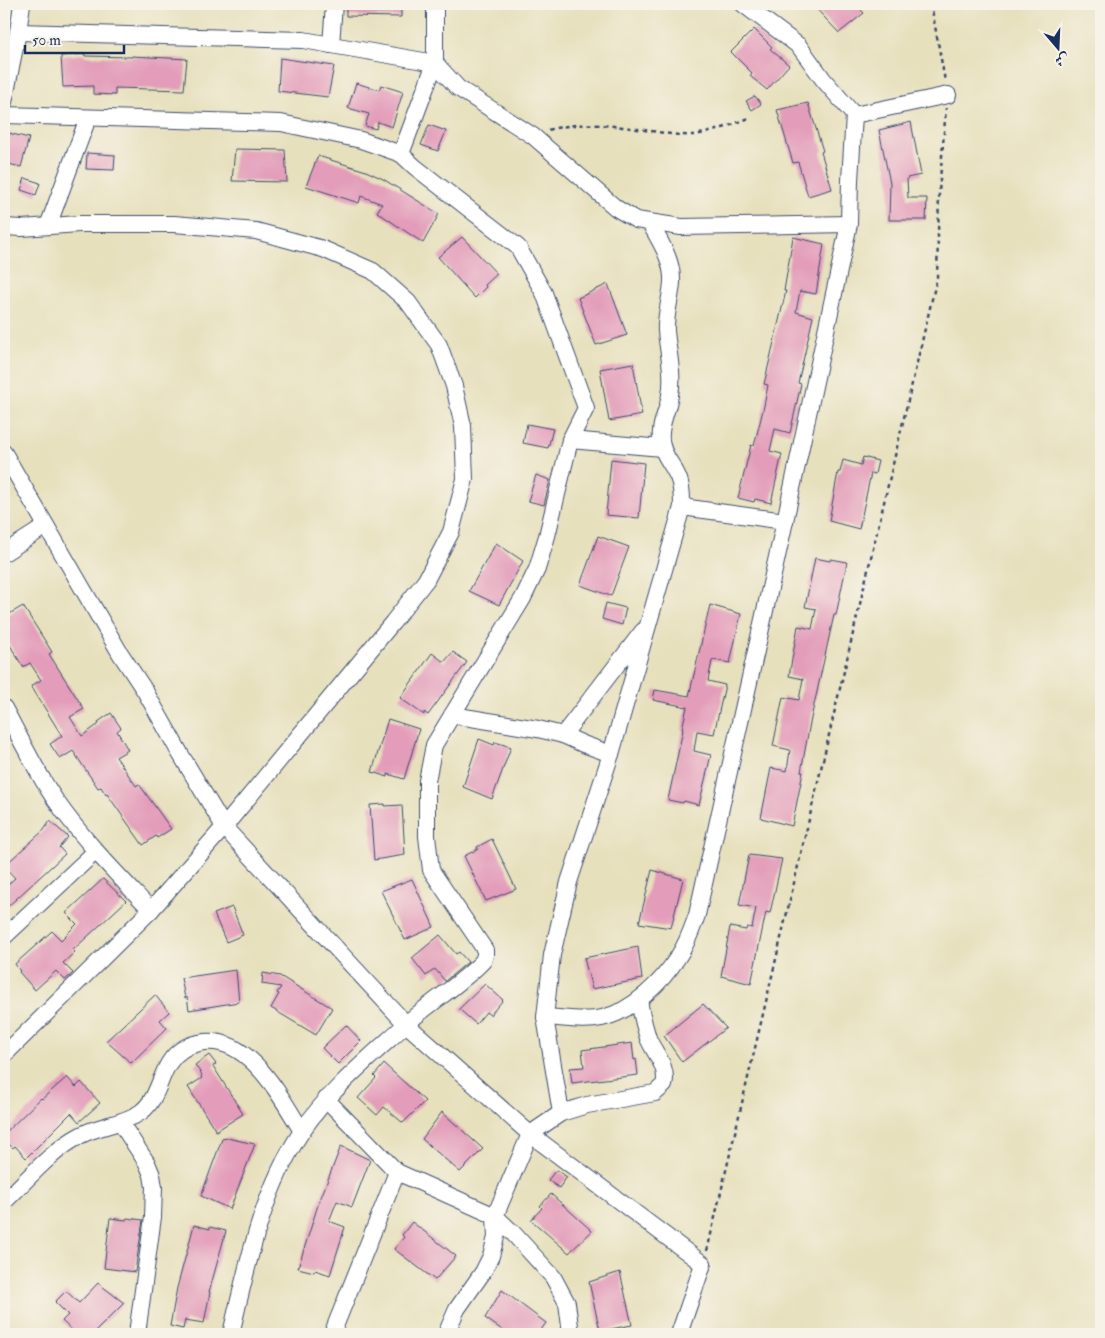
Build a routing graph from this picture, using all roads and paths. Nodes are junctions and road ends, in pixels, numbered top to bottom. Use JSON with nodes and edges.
{"nodes":[{"id":1,"x":22,"y":4,"type":"edge"},
{"id":2,"x":334,"y":4,"type":"edge"},
{"id":3,"x":435,"y":4,"type":"edge"},
{"id":4,"x":743,"y":4,"type":"edge"},
{"id":5,"x":931,"y":4,"type":"edge"},
{"id":6,"x":18,"y":32,"type":"junction"},
{"id":7,"x":331,"y":44,"type":"junction"},
{"id":8,"x":434,"y":63,"type":"junction"},
{"id":9,"x":948,"y":95,"type":"junction"},
{"id":10,"x":4,"y":102,"type":"edge"},
{"id":11,"x":4,"y":115,"type":"edge"},
{"id":12,"x":854,"y":115,"type":"junction"},
{"id":13,"x":88,"y":118,"type":"junction"},
{"id":14,"x":749,"y":118,"type":"dead end"},
{"id":15,"x":533,"y":136,"type":"junction"},
{"id":16,"x":401,"y":154,"type":"junction"},
{"id":17,"x":650,"y":223,"type":"junction"},
{"id":18,"x":849,"y":224,"type":"junction"},
{"id":19,"x":48,"y":226,"type":"junction"},
{"id":20,"x":4,"y":227,"type":"edge"},
{"id":21,"x":570,"y":440,"type":"junction"},
{"id":22,"x":662,"y":448,"type":"junction"},
{"id":23,"x":4,"y":453,"type":"edge"},
{"id":24,"x":682,"y":507,"type":"junction"},
{"id":25,"x":785,"y":521,"type":"junction"},
{"id":26,"x":46,"y":526,"type":"junction"},
{"id":27,"x":4,"y":553,"type":"edge"},
{"id":28,"x":649,"y":624,"type":"junction"},
{"id":29,"x":4,"y":708,"type":"edge"},
{"id":30,"x":452,"y":715,"type":"junction"},
{"id":31,"x":563,"y":735,"type":"junction"},
{"id":32,"x":611,"y":754,"type":"junction"},
{"id":33,"x":224,"y":827,"type":"junction"},
{"id":34,"x":95,"y":852,"type":"junction"},
{"id":35,"x":151,"y":910,"type":"junction"},
{"id":36,"x":4,"y":937,"type":"edge"},
{"id":37,"x":639,"y":1000,"type":"junction"},
{"id":38,"x":545,"y":1017,"type":"junction"},
{"id":39,"x":406,"y":1024,"type":"junction"},
{"id":40,"x":4,"y":1055,"type":"edge"},
{"id":41,"x":326,"y":1099,"type":"junction"},
{"id":42,"x":561,"y":1113,"type":"junction"},
{"id":43,"x":120,"y":1122,"type":"junction"},
{"id":44,"x":302,"y":1131,"type":"junction"},
{"id":45,"x":530,"y":1134,"type":"junction"},
{"id":46,"x":397,"y":1172,"type":"junction"},
{"id":47,"x":4,"y":1202,"type":"edge"},
{"id":48,"x":495,"y":1216,"type":"junction"},
{"id":49,"x":703,"y":1264,"type":"junction"},
{"id":50,"x":137,"y":1334,"type":"edge"},
{"id":51,"x":231,"y":1334,"type":"edge"},
{"id":52,"x":332,"y":1334,"type":"edge"},
{"id":53,"x":446,"y":1334,"type":"edge"},
{"id":54,"x":572,"y":1334,"type":"edge"},
{"id":55,"x":679,"y":1334,"type":"edge"}],
"edges":[{"from":1,"to":6,"type":"street"},
{"from":2,"to":7,"type":"street"},
{"from":3,"to":8,"type":"street"},
{"from":4,"to":12,"type":"street"},
{"from":5,"to":9,"type":"path"},
{"from":6,"to":7,"type":"street"},
{"from":6,"to":10,"type":"street"},
{"from":7,"to":8,"type":"street"},
{"from":8,"to":15,"type":"street"},
{"from":8,"to":16,"type":"street"},
{"from":9,"to":12,"type":"street"},
{"from":9,"to":49,"type":"path"},
{"from":11,"to":13,"type":"street"},
{"from":12,"to":18,"type":"street"},
{"from":13,"to":16,"type":"street"},
{"from":13,"to":19,"type":"street"},
{"from":14,"to":15,"type":"path"},
{"from":15,"to":17,"type":"street"},
{"from":16,"to":21,"type":"street"},
{"from":17,"to":18,"type":"street"},
{"from":17,"to":22,"type":"street"},
{"from":18,"to":25,"type":"street"},
{"from":19,"to":20,"type":"street"},
{"from":19,"to":33,"type":"street"},
{"from":21,"to":22,"type":"street"},
{"from":21,"to":30,"type":"street"},
{"from":22,"to":24,"type":"street"},
{"from":23,"to":26,"type":"street"},
{"from":24,"to":25,"type":"street"},
{"from":24,"to":28,"type":"street"},
{"from":25,"to":37,"type":"street"},
{"from":26,"to":27,"type":"street"},
{"from":26,"to":33,"type":"street"},
{"from":28,"to":31,"type":"street"},
{"from":28,"to":32,"type":"street"},
{"from":29,"to":34,"type":"street"},
{"from":30,"to":31,"type":"street"},
{"from":30,"to":39,"type":"street"},
{"from":31,"to":32,"type":"street"},
{"from":32,"to":38,"type":"street"},
{"from":33,"to":35,"type":"street"},
{"from":33,"to":39,"type":"street"},
{"from":34,"to":35,"type":"street"},
{"from":34,"to":36,"type":"street"},
{"from":35,"to":40,"type":"street"},
{"from":37,"to":38,"type":"street"},
{"from":37,"to":42,"type":"street"},
{"from":38,"to":42,"type":"street"},
{"from":39,"to":41,"type":"street"},
{"from":39,"to":45,"type":"street"},
{"from":41,"to":44,"type":"street"},
{"from":41,"to":46,"type":"street"},
{"from":42,"to":45,"type":"street"},
{"from":43,"to":44,"type":"street"},
{"from":43,"to":47,"type":"street"},
{"from":43,"to":50,"type":"street"},
{"from":44,"to":51,"type":"street"},
{"from":45,"to":48,"type":"street"},
{"from":45,"to":49,"type":"street"},
{"from":46,"to":48,"type":"street"},
{"from":46,"to":52,"type":"street"},
{"from":48,"to":53,"type":"street"},
{"from":48,"to":54,"type":"street"},
{"from":49,"to":55,"type":"street"}]}
